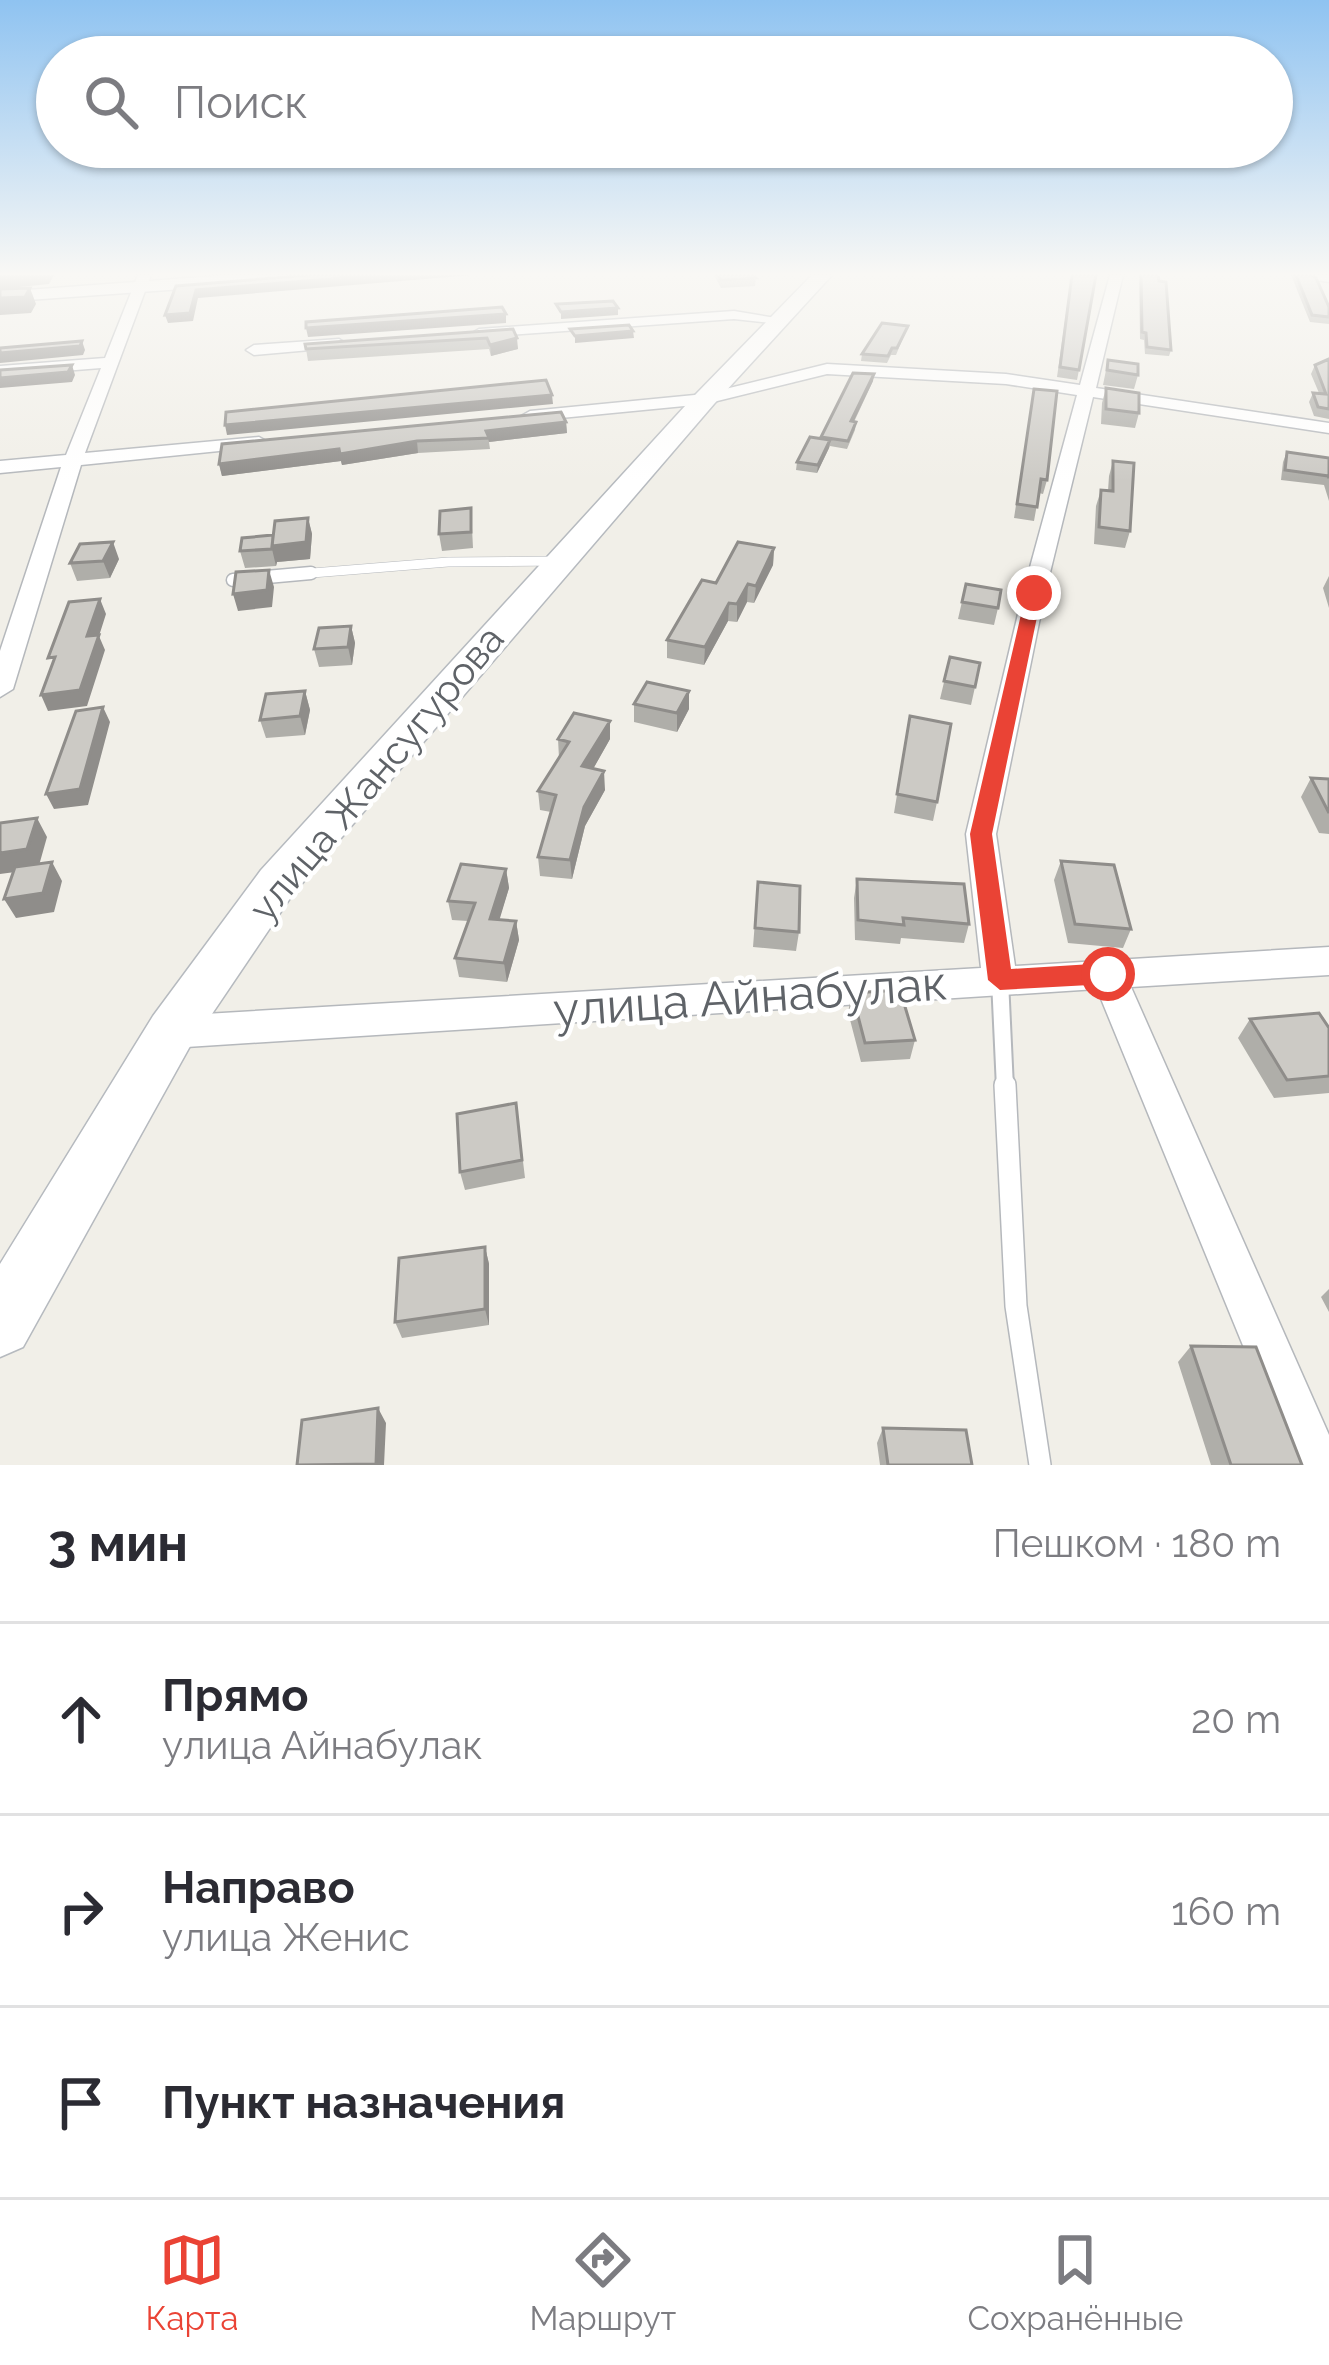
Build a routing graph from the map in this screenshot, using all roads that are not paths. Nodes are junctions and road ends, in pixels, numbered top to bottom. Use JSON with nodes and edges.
{"nodes":[{"id":1,"x":118,"y":343,"type":"edge"},
{"id":2,"x":349,"y":343,"type":"edge"},
{"id":3,"x":759,"y":343,"type":"edge"},
{"id":4,"x":1100,"y":343,"type":"edge"},
{"id":5,"x":254,"y":350,"type":"dead end"},
{"id":6,"x":111,"y":362,"type":"junction"},
{"id":7,"x":0,"y":371,"type":"edge"},
{"id":8,"x":1088,"y":395,"type":"junction"},
{"id":9,"x":705,"y":399,"type":"junction"},
{"id":10,"x":518,"y":417,"type":"edge"},
{"id":11,"x":1329,"y":428,"type":"edge"},
{"id":12,"x":284,"y":440,"type":"edge"},
{"id":13,"x":73,"y":460,"type":"junction"},
{"id":14,"x":0,"y":467,"type":"edge"},
{"id":15,"x":560,"y":561,"type":"junction"},
{"id":16,"x":233,"y":580,"type":"edge"},
{"id":17,"x":26,"y":606,"type":"junction"},
{"id":18,"x":0,"y":609,"type":"edge"},
{"id":19,"x":0,"y":689,"type":"edge"},
{"id":20,"x":1329,"y":961,"type":"edge"},
{"id":21,"x":1108,"y":974,"type":"junction"},
{"id":22,"x":1000,"y":980,"type":"junction"},
{"id":23,"x":171,"y":1032,"type":"junction"},
{"id":24,"x":0,"y":1324,"type":"edge"},
{"id":25,"x":1040,"y":1465,"type":"edge"},
{"id":26,"x":1317,"y":1465,"type":"edge"}],
"edges":[{"from":1,"to":6,"type":"street"},
{"from":2,"to":5,"type":"street"},
{"from":3,"to":9,"type":"main road","name":"улица Жансугурова"},
{"from":4,"to":8,"type":"street"},
{"from":6,"to":7,"type":"street"},
{"from":6,"to":13,"type":"street"},
{"from":8,"to":9,"type":"street"},
{"from":8,"to":11,"type":"street"},
{"from":8,"to":22,"type":"street"},
{"from":9,"to":10,"type":"street"},
{"from":9,"to":15,"type":"main road","name":"улица Жансугурова"},
{"from":12,"to":13,"type":"street"},
{"from":13,"to":14,"type":"street"},
{"from":13,"to":17,"type":"street"},
{"from":15,"to":16,"type":"lane"},
{"from":15,"to":23,"type":"main road","name":"улица Жансугурова"},
{"from":17,"to":18,"type":"street"},
{"from":17,"to":19,"type":"street"},
{"from":20,"to":21,"type":"street","name":"улица Айнабулак"},
{"from":21,"to":22,"type":"street","name":"улица Айнабулак"},
{"from":21,"to":26,"type":"street"},
{"from":22,"to":23,"type":"street","name":"улица Айнабулак"},
{"from":22,"to":25,"type":"lane"},
{"from":23,"to":24,"type":"main road","name":"улица Жансугурова"}]}
